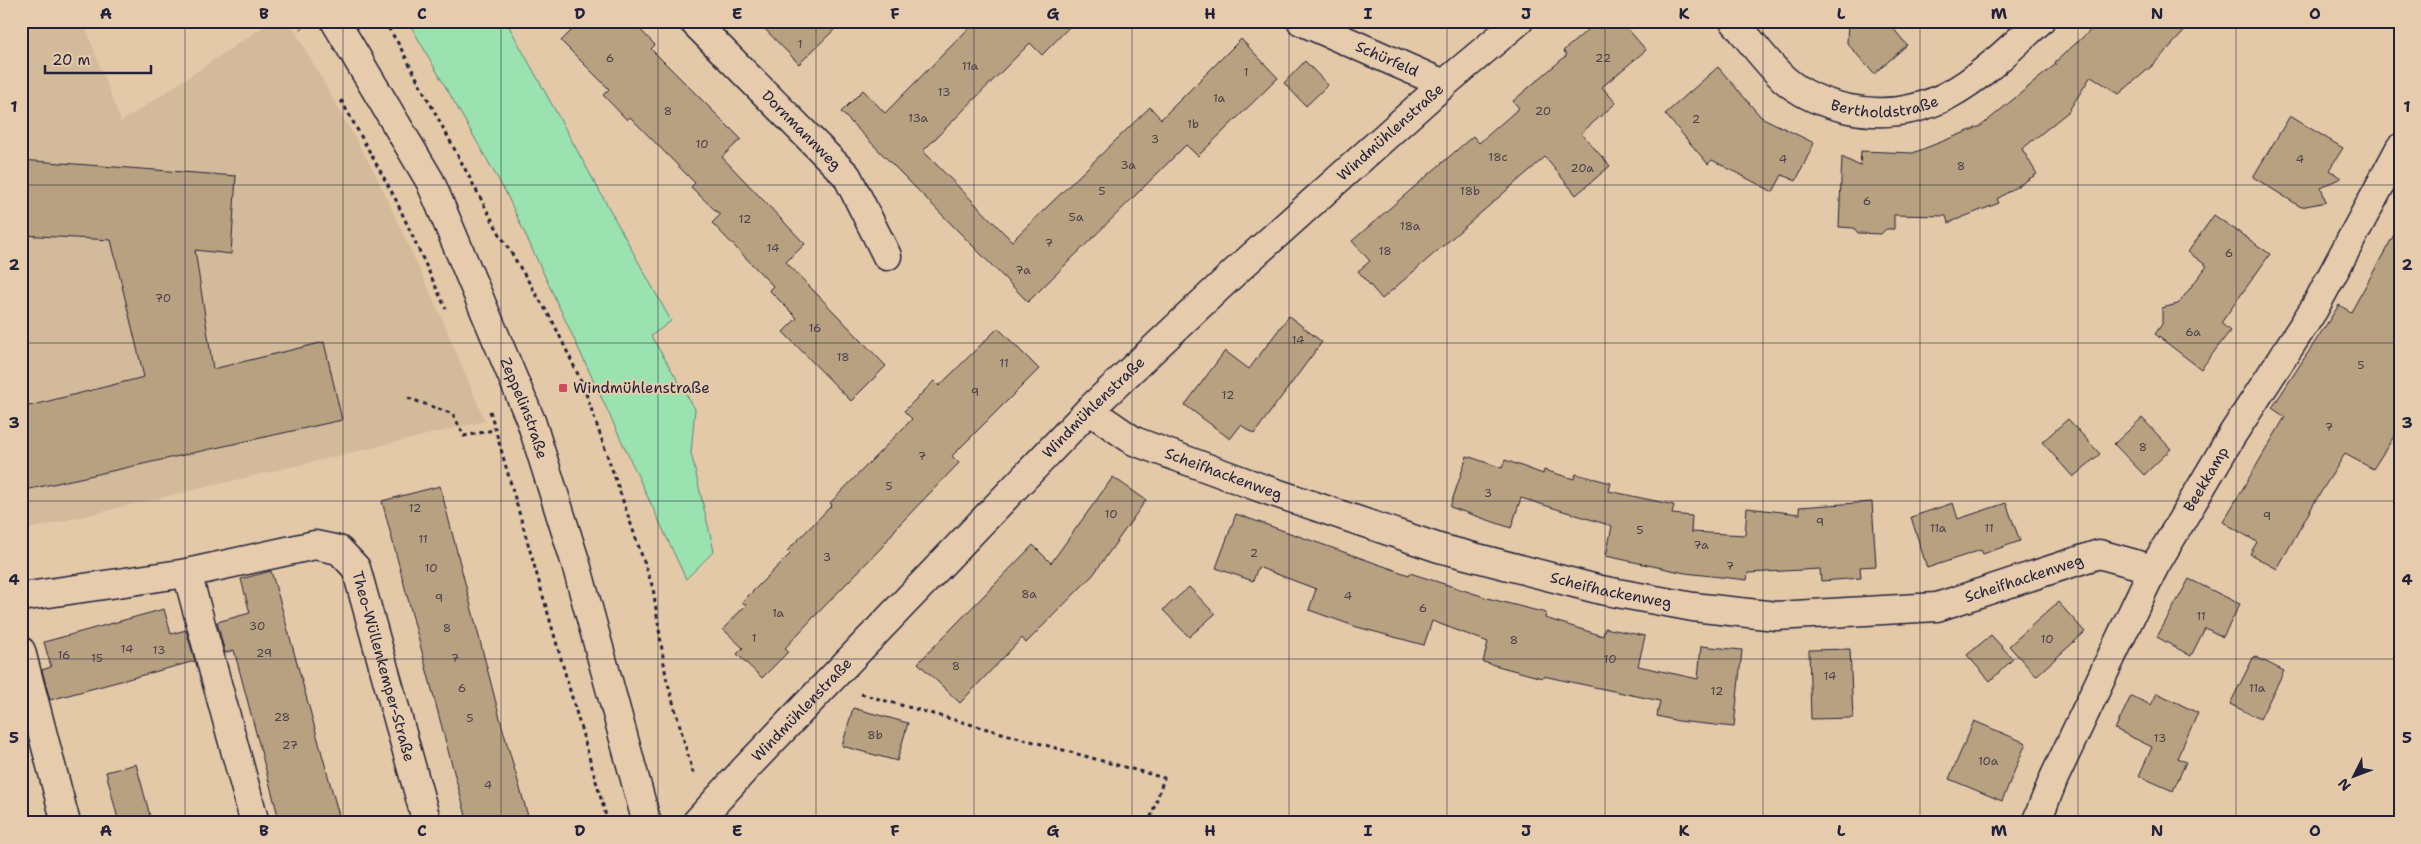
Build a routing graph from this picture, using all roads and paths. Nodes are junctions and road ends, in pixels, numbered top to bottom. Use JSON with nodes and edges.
{"nodes":[{"id":1,"x":297,"y":21,"type":"edge"},
{"id":2,"x":335,"y":21,"type":"edge"},
{"id":3,"x":384,"y":21,"type":"edge"},
{"id":4,"x":693,"y":21,"type":"edge"},
{"id":5,"x":1301,"y":21,"type":"edge"},
{"id":6,"x":1519,"y":21,"type":"edge"},
{"id":7,"x":1734,"y":21,"type":"edge"},
{"id":8,"x":2040,"y":21,"type":"edge"},
{"id":9,"x":307,"y":37,"type":"dead end"},
{"id":10,"x":1444,"y":84,"type":"junction"},
{"id":11,"x":339,"y":96,"type":"dead end"},
{"id":12,"x":2400,"y":148,"type":"edge"},
{"id":13,"x":887,"y":256,"type":"dead end"},
{"id":14,"x":449,"y":316,"type":"dead end"},
{"id":15,"x":408,"y":398,"type":"dead end"},
{"id":16,"x":488,"y":406,"type":"dead end"},
{"id":17,"x":1089,"y":410,"type":"junction"},
{"id":18,"x":494,"y":430,"type":"junction"},
{"id":19,"x":2153,"y":569,"type":"junction"},
{"id":20,"x":187,"y":573,"type":"junction"},
{"id":21,"x":21,"y":597,"type":"edge"},
{"id":22,"x":21,"y":651,"type":"edge"},
{"id":23,"x":825,"y":685,"type":"junction"},
{"id":24,"x":701,"y":818,"type":"edge"},
{"id":25,"x":66,"y":823,"type":"edge"},
{"id":26,"x":255,"y":823,"type":"edge"},
{"id":27,"x":427,"y":823,"type":"edge"},
{"id":28,"x":608,"y":823,"type":"edge"},
{"id":29,"x":647,"y":823,"type":"edge"},
{"id":30,"x":1149,"y":823,"type":"edge"},
{"id":31,"x":2036,"y":823,"type":"edge"}],
"edges":[{"from":1,"to":9,"type":"path"},
{"from":2,"to":29,"type":"street","name":"Zeppelinstraße"},
{"from":3,"to":24,"type":"path"},
{"from":4,"to":13,"type":"street","name":"Dornmannweg"},
{"from":5,"to":10,"type":"street","name":"Schürfeld"},
{"from":6,"to":10,"type":"street","name":"Windmühlenstraße"},
{"from":7,"to":8,"type":"street","name":"Bertholdstraße"},
{"from":10,"to":17,"type":"street","name":"Windmühlenstraße"},
{"from":11,"to":14,"type":"path"},
{"from":12,"to":19,"type":"street","name":"Beekkamp"},
{"from":15,"to":18,"type":"path"},
{"from":16,"to":18,"type":"path"},
{"from":17,"to":19,"type":"street","name":"Scheifhackenweg"},
{"from":17,"to":23,"type":"street","name":"Windmühlenstraße"},
{"from":18,"to":28,"type":"path"},
{"from":19,"to":31,"type":"street","name":"Beekkamp"},
{"from":20,"to":21,"type":"street","name":"Theo-Wüllenkemper-Straße"},
{"from":20,"to":26,"type":"street"},
{"from":20,"to":27,"type":"street","name":"Theo-Wüllenkemper-Straße"},
{"from":22,"to":25,"type":"street"},
{"from":23,"to":24,"type":"street","name":"Windmühlenstraße"},
{"from":23,"to":30,"type":"path"}]}
